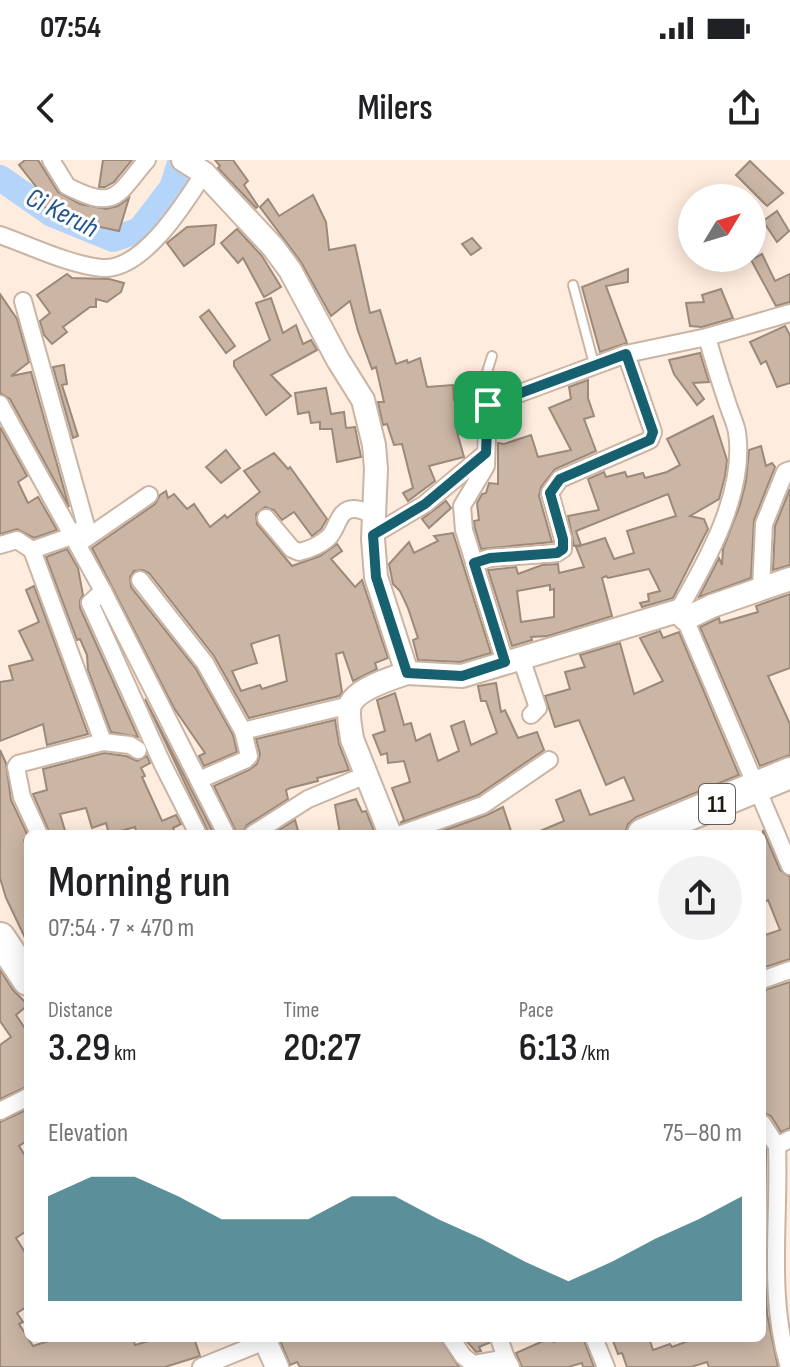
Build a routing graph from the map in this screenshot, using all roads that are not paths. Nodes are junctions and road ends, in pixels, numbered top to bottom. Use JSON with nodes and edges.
{"nodes":[{"id":1,"x":51,"y":160,"type":"edge"},
{"id":2,"x":147,"y":160,"type":"edge"},
{"id":3,"x":194,"y":167,"type":"edge"},
{"id":4,"x":0,"y":235,"type":"edge"},
{"id":5,"x":573,"y":285,"type":"dead end"},
{"id":6,"x":23,"y":301,"type":"dead end"},
{"id":7,"x":790,"y":313,"type":"edge"},
{"id":8,"x":707,"y":337,"type":"junction"},
{"id":9,"x":626,"y":354,"type":"junction"},
{"id":10,"x":492,"y":356,"type":"dead end"},
{"id":11,"x":594,"y":364,"type":"junction"},
{"id":12,"x":0,"y":404,"type":"edge"},
{"id":13,"x":488,"y":405,"type":"junction"},
{"id":14,"x":486,"y":453,"type":"junction"},
{"id":15,"x":790,"y":470,"type":"edge"},
{"id":16,"x":149,"y":495,"type":"dead end"},
{"id":17,"x":266,"y":518,"type":"dead end"},
{"id":18,"x":373,"y":525,"type":"junction"},
{"id":19,"x":75,"y":540,"type":"junction"},
{"id":20,"x":0,"y":545,"type":"edge"},
{"id":21,"x":32,"y":550,"type":"junction"},
{"id":22,"x":474,"y":563,"type":"junction"},
{"id":23,"x":790,"y":579,"type":"edge"},
{"id":24,"x":140,"y":580,"type":"dead end"},
{"id":25,"x":761,"y":590,"type":"junction"},
{"id":26,"x":103,"y":591,"type":"junction"},
{"id":27,"x":681,"y":615,"type":"junction"},
{"id":28,"x":513,"y":660,"type":"junction"},
{"id":29,"x":407,"y":673,"type":"junction"},
{"id":30,"x":350,"y":705,"type":"junction"},
{"id":31,"x":531,"y":715,"type":"dead end"},
{"id":32,"x":243,"y":731,"type":"junction"},
{"id":33,"x":103,"y":742,"type":"junction"},
{"id":34,"x":138,"y":750,"type":"dead end"},
{"id":35,"x":549,"y":760,"type":"dead end"},
{"id":36,"x":790,"y":773,"type":"edge"},
{"id":37,"x":366,"y":775,"type":"junction"},
{"id":38,"x":199,"y":780,"type":"junction"},
{"id":39,"x":757,"y":787,"type":"junction"},
{"id":40,"x":37,"y":830,"type":"edge"},
{"id":41,"x":196,"y":830,"type":"edge"},
{"id":42,"x":224,"y":830,"type":"edge"},
{"id":43,"x":259,"y":830,"type":"edge"},
{"id":44,"x":388,"y":830,"type":"edge"},
{"id":45,"x":412,"y":830,"type":"edge"},
{"id":46,"x":653,"y":830,"type":"edge"},
{"id":47,"x":790,"y":866,"type":"edge"},
{"id":48,"x":0,"y":938,"type":"edge"},
{"id":49,"x":790,"y":970,"type":"edge"},
{"id":50,"x":24,"y":974,"type":"edge"},
{"id":51,"x":766,"y":979,"type":"edge"},
{"id":52,"x":24,"y":1099,"type":"edge"},
{"id":53,"x":0,"y":1111,"type":"edge"},
{"id":54,"x":766,"y":1126,"type":"edge"},
{"id":55,"x":784,"y":1142,"type":"edge"},
{"id":56,"x":259,"y":1342,"type":"edge"},
{"id":57,"x":265,"y":1342,"type":"edge"},
{"id":58,"x":454,"y":1342,"type":"edge"},
{"id":59,"x":501,"y":1342,"type":"edge"},
{"id":60,"x":596,"y":1342,"type":"edge"},
{"id":61,"x":788,"y":1358,"type":"edge"},
{"id":62,"x":509,"y":1363,"type":"edge"},
{"id":63,"x":469,"y":1364,"type":"edge"},
{"id":64,"x":201,"y":1367,"type":"edge"},
{"id":65,"x":277,"y":1367,"type":"edge"},
{"id":66,"x":606,"y":1367,"type":"edge"}],
"edges":[{"from":1,"to":2,"type":"street"},
{"from":3,"to":4,"type":"street"},
{"from":3,"to":18,"type":"street"},
{"from":5,"to":11,"type":"lane"},
{"from":6,"to":19,"type":"street"},
{"from":7,"to":8,"type":"street"},
{"from":8,"to":9,"type":"street"},
{"from":8,"to":27,"type":"street"},
{"from":9,"to":11,"type":"street"},
{"from":9,"to":22,"type":"street"},
{"from":10,"to":13,"type":"lane"},
{"from":11,"to":13,"type":"street"},
{"from":12,"to":19,"type":"street"},
{"from":13,"to":14,"type":"street"},
{"from":14,"to":18,"type":"street"},
{"from":14,"to":22,"type":"street"},
{"from":15,"to":25,"type":"street"},
{"from":16,"to":19,"type":"street"},
{"from":17,"to":18,"type":"street"},
{"from":18,"to":29,"type":"street"},
{"from":19,"to":21,"type":"street"},
{"from":19,"to":26,"type":"street"},
{"from":20,"to":21,"type":"street"},
{"from":21,"to":33,"type":"street"},
{"from":22,"to":28,"type":"street"},
{"from":23,"to":25,"type":"street"},
{"from":24,"to":32,"type":"street"},
{"from":25,"to":27,"type":"street"},
{"from":26,"to":38,"type":"street"},
{"from":26,"to":41,"type":"street"},
{"from":27,"to":28,"type":"street"},
{"from":27,"to":39,"type":"street"},
{"from":28,"to":29,"type":"street"},
{"from":28,"to":31,"type":"street"},
{"from":29,"to":30,"type":"street"},
{"from":30,"to":32,"type":"street"},
{"from":30,"to":37,"type":"street"},
{"from":32,"to":38,"type":"street"},
{"from":33,"to":34,"type":"street"},
{"from":33,"to":40,"type":"street"},
{"from":35,"to":45,"type":"street"},
{"from":36,"to":39,"type":"highway","number":"11"},
{"from":37,"to":43,"type":"street"},
{"from":37,"to":44,"type":"street"},
{"from":38,"to":42,"type":"street"},
{"from":39,"to":46,"type":"highway","number":"11"},
{"from":39,"to":47,"type":"street"},
{"from":48,"to":50,"type":"highway"},
{"from":49,"to":51,"type":"street"},
{"from":52,"to":53,"type":"street"},
{"from":54,"to":55,"type":"street"},
{"from":55,"to":61,"type":"street"},
{"from":56,"to":64,"type":"street"},
{"from":57,"to":65,"type":"street"},
{"from":58,"to":63,"type":"street"},
{"from":59,"to":62,"type":"street"},
{"from":60,"to":66,"type":"street"},
{"from":62,"to":63,"type":"street"}]}
